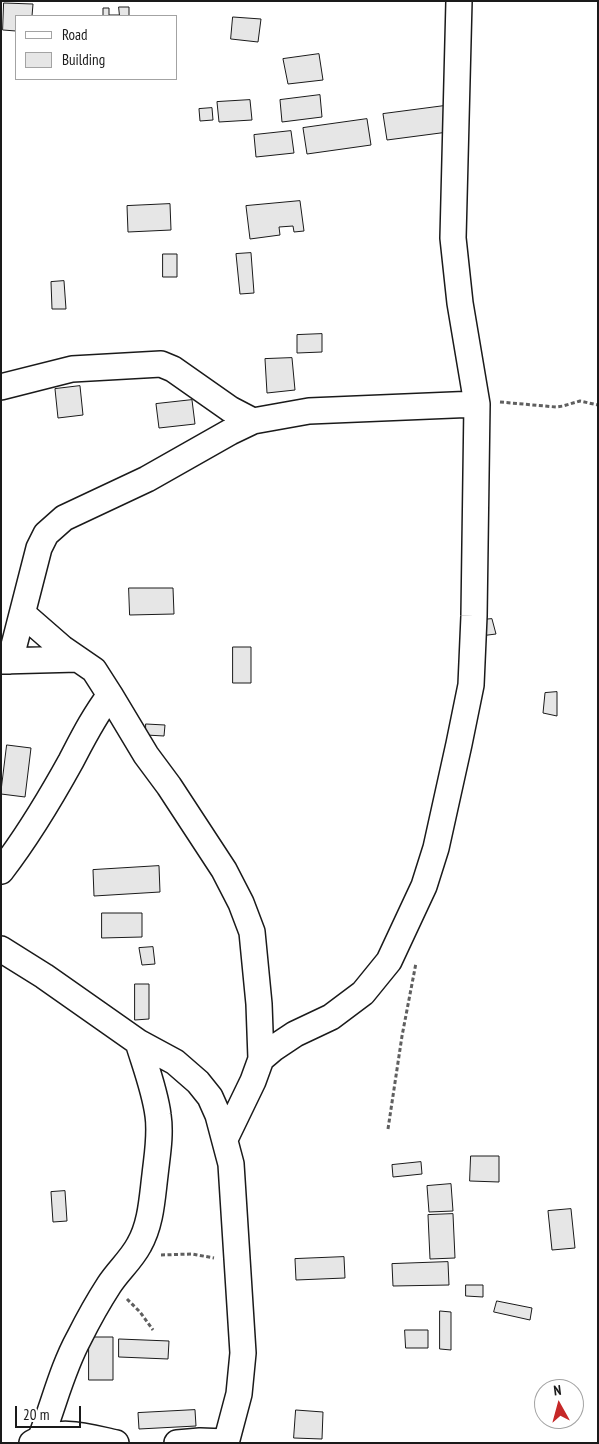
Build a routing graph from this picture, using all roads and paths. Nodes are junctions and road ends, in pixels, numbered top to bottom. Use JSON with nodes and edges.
{"nodes":[{"id":1,"x":459,"y":1,"type":"edge"},
{"id":2,"x":1,"y":387,"type":"edge"},
{"id":3,"x":477,"y":404,"type":"junction"},
{"id":4,"x":598,"y":405,"type":"edge"},
{"id":5,"x":253,"y":421,"type":"junction"},
{"id":6,"x":23,"y":614,"type":"junction"},
{"id":7,"x":78,"y":659,"type":"junction"},
{"id":8,"x":6,"y":661,"type":"edge"},
{"id":9,"x":110,"y":695,"type":"junction"},
{"id":10,"x":1,"y":871,"type":"edge"},
{"id":11,"x":1,"y":949,"type":"edge"},
{"id":12,"x":416,"y":962,"type":"dead end"},
{"id":13,"x":138,"y":1042,"type":"junction"},
{"id":14,"x":261,"y":1059,"type":"junction"},
{"id":15,"x":388,"y":1129,"type":"dead end"},
{"id":16,"x":225,"y":1139,"type":"junction"},
{"id":17,"x":128,"y":1260,"type":"junction"},
{"id":18,"x":237,"y":1263,"type":"junction"},
{"id":19,"x":110,"y":1284,"type":"junction"},
{"id":20,"x":153,"y":1330,"type":"dead end"},
{"id":21,"x":37,"y":1440,"type":"edge"},
{"id":22,"x":226,"y":1442,"type":"edge"},
{"id":23,"x":116,"y":1443,"type":"edge"},
{"id":24,"x":178,"y":1443,"type":"edge"}],
"edges":[{"from":1,"to":3,"type":"street"},
{"from":2,"to":5,"type":"street"},
{"from":3,"to":4,"type":"path"},
{"from":3,"to":5,"type":"street"},
{"from":3,"to":14,"type":"street"},
{"from":5,"to":6,"type":"street"},
{"from":6,"to":7,"type":"street"},
{"from":6,"to":8,"type":"street"},
{"from":7,"to":8,"type":"street"},
{"from":7,"to":9,"type":"street"},
{"from":9,"to":10,"type":"street"},
{"from":9,"to":14,"type":"street"},
{"from":11,"to":13,"type":"street"},
{"from":12,"to":15,"type":"path"},
{"from":13,"to":16,"type":"street"},
{"from":13,"to":17,"type":"street"},
{"from":14,"to":16,"type":"street"},
{"from":16,"to":18,"type":"street"},
{"from":17,"to":18,"type":"path"},
{"from":17,"to":19,"type":"street"},
{"from":18,"to":22,"type":"street"},
{"from":19,"to":20,"type":"path"},
{"from":19,"to":21,"type":"street"},
{"from":21,"to":23,"type":"street"},
{"from":22,"to":24,"type":"street"}]}
